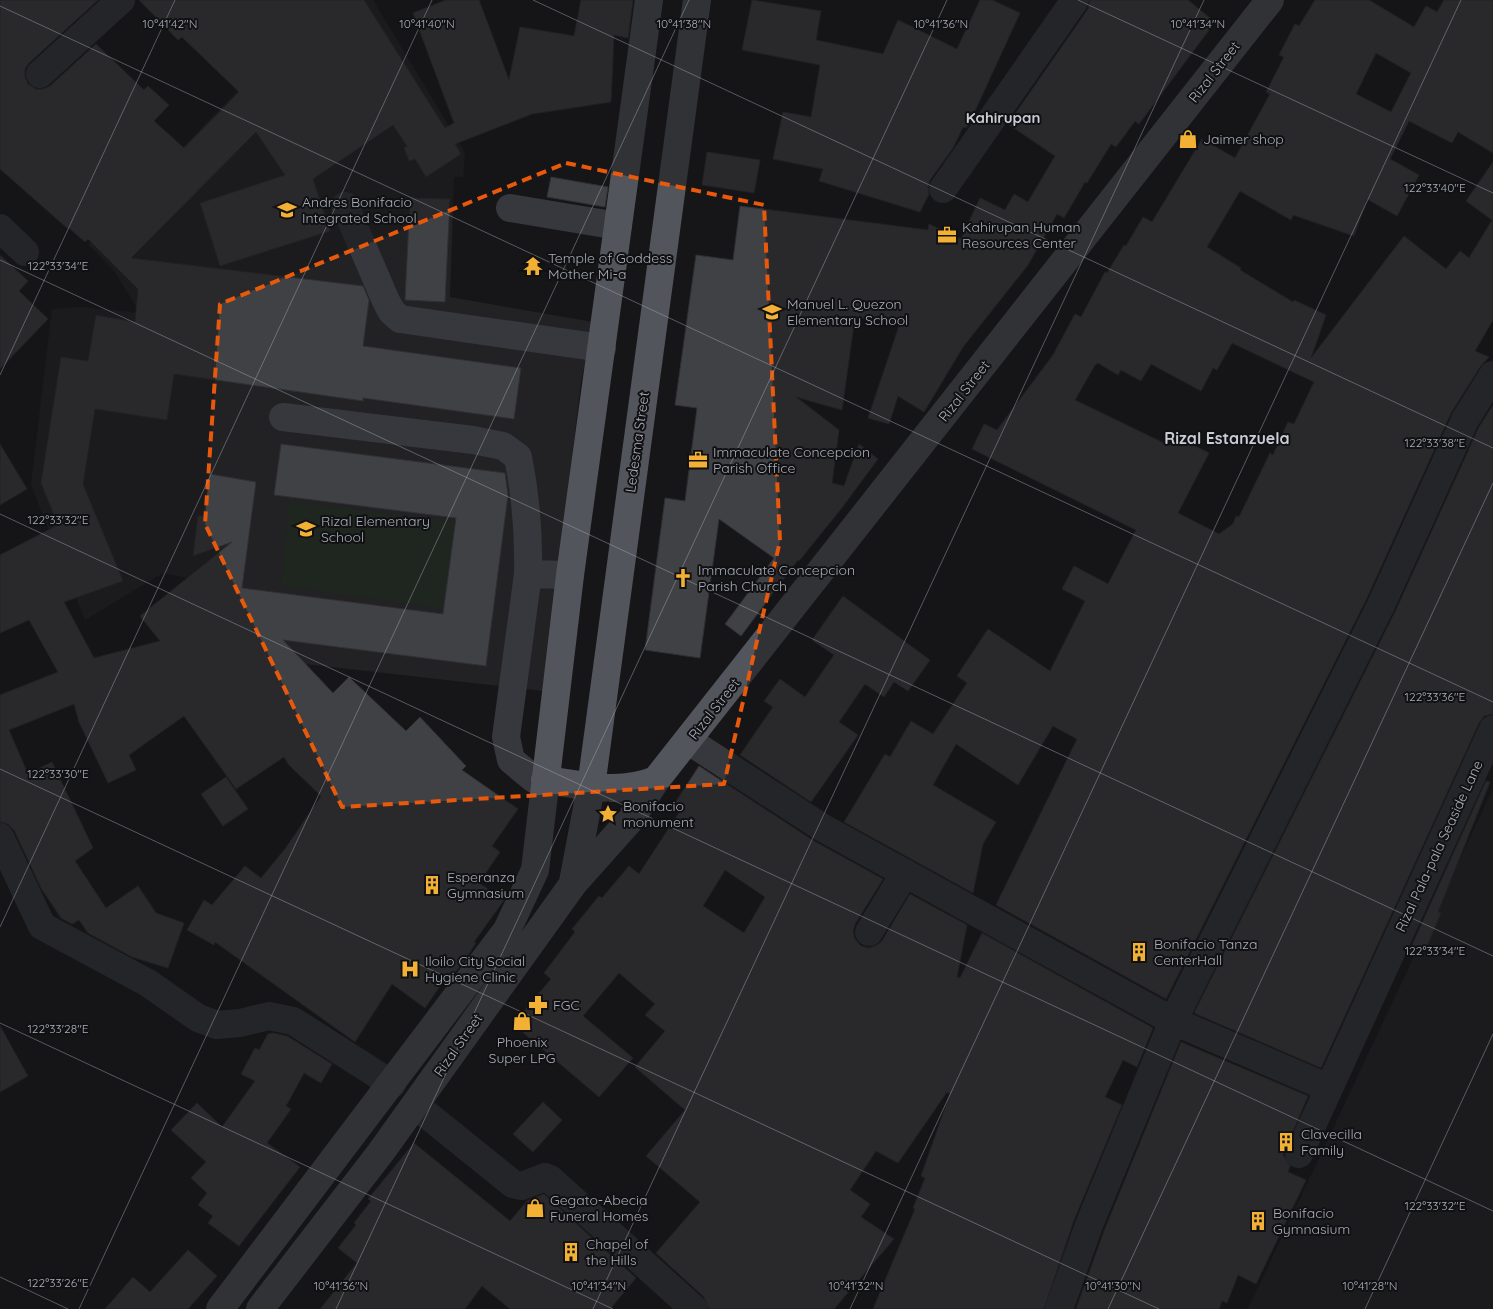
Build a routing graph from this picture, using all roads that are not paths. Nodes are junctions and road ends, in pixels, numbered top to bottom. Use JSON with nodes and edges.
{"nodes":[{"id":1,"x":121,"y":0,"type":"edge"},
{"id":2,"x":649,"y":0,"type":"edge"},
{"id":3,"x":698,"y":0,"type":"edge"},
{"id":4,"x":1075,"y":0,"type":"edge"},
{"id":5,"x":1270,"y":0,"type":"edge"},
{"id":6,"x":40,"y":74,"type":"dead end"},
{"id":7,"x":943,"y":189,"type":"dead end"},
{"id":8,"x":345,"y":206,"type":"dead end"},
{"id":9,"x":510,"y":208,"type":"dead end"},
{"id":10,"x":618,"y":226,"type":"junction"},
{"id":11,"x":0,"y":228,"type":"edge"},
{"id":12,"x":25,"y":252,"type":"dead end"},
{"id":13,"x":602,"y":348,"type":"junction"},
{"id":14,"x":1493,"y":375,"type":"edge"},
{"id":15,"x":283,"y":417,"type":"dead end"},
{"id":16,"x":528,"y":574,"type":"junction"},
{"id":17,"x":570,"y":575,"type":"junction"},
{"id":18,"x":1493,"y":729,"type":"edge"},
{"id":19,"x":689,"y":741,"type":"junction"},
{"id":20,"x":545,"y":780,"type":"junction"},
{"id":21,"x":656,"y":780,"type":"junction"},
{"id":22,"x":591,"y":787,"type":"junction"},
{"id":23,"x":0,"y":838,"type":"edge"},
{"id":24,"x":535,"y":870,"type":"junction"},
{"id":25,"x":905,"y":873,"type":"junction"},
{"id":26,"x":573,"y":884,"type":"junction"},
{"id":27,"x":869,"y":932,"type":"dead end"},
{"id":28,"x":1173,"y":1021,"type":"junction"},
{"id":29,"x":392,"y":1084,"type":"junction"},
{"id":30,"x":1329,"y":1088,"type":"junction"},
{"id":31,"x":415,"y":1105,"type":"junction"},
{"id":32,"x":1299,"y":1154,"type":"dead end"},
{"id":33,"x":677,"y":1304,"type":"edge"},
{"id":34,"x":220,"y":1309,"type":"edge"},
{"id":35,"x":260,"y":1309,"type":"edge"},
{"id":36,"x":1059,"y":1309,"type":"edge"}],
"edges":[{"from":1,"to":6,"type":"street"},
{"from":2,"to":10,"type":"main road"},
{"from":3,"to":22,"type":"main road","name":"Ledesma Street"},
{"from":4,"to":7,"type":"street"},
{"from":5,"to":19,"type":"main road","name":"Rizal Street"},
{"from":8,"to":13,"type":"street"},
{"from":9,"to":10,"type":"street"},
{"from":10,"to":13,"type":"main road"},
{"from":11,"to":12,"type":"street"},
{"from":13,"to":17,"type":"main road"},
{"from":14,"to":28,"type":"street"},
{"from":15,"to":16,"type":"street"},
{"from":16,"to":17,"type":"street"},
{"from":16,"to":20,"type":"street"},
{"from":17,"to":20,"type":"main road"},
{"from":18,"to":30,"type":"street","name":"Rizal Pala-pala Seaside Lane"},
{"from":19,"to":21,"type":"main road","name":"Rizal Street"},
{"from":19,"to":25,"type":"street"},
{"from":20,"to":22,"type":"main road"},
{"from":20,"to":24,"type":"main road"},
{"from":21,"to":22,"type":"main road"},
{"from":21,"to":26,"type":"main road","name":"Rizal Street"},
{"from":22,"to":26,"type":"main road","name":"Ledesma Street"},
{"from":23,"to":29,"type":"street"},
{"from":24,"to":26,"type":"main road"},
{"from":24,"to":29,"type":"main road","name":"Rizal Street"},
{"from":25,"to":27,"type":"street"},
{"from":25,"to":28,"type":"street"},
{"from":26,"to":31,"type":"main road","name":"Rizal Street"},
{"from":28,"to":30,"type":"street"},
{"from":28,"to":36,"type":"street"},
{"from":29,"to":34,"type":"main road","name":"Rizal Street"},
{"from":30,"to":32,"type":"street","name":"Rizal Pala-pala Seaside Lane"},
{"from":31,"to":33,"type":"street"},
{"from":31,"to":35,"type":"main road","name":"Rizal Street"}]}
